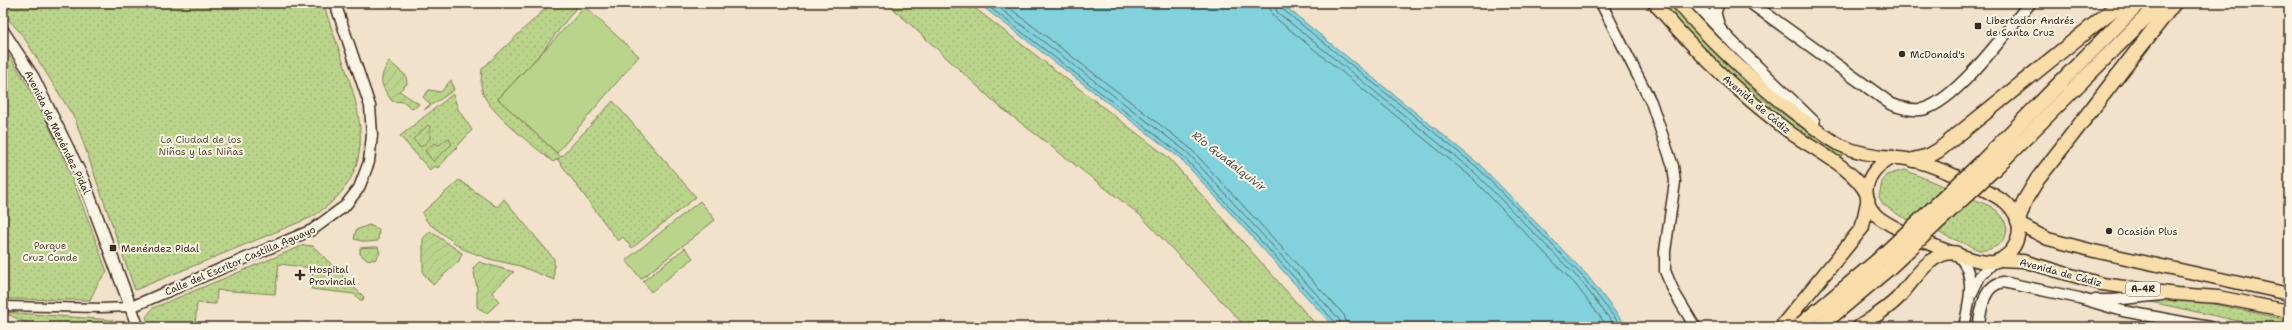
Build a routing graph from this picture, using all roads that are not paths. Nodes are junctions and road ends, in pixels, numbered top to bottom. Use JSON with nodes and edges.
{"nodes":[{"id":1,"x":334,"y":3,"type":"edge"},
{"id":2,"x":1602,"y":3,"type":"edge"},
{"id":3,"x":1654,"y":3,"type":"edge"},
{"id":4,"x":1678,"y":3,"type":"edge"},
{"id":5,"x":1695,"y":3,"type":"edge"},
{"id":6,"x":1718,"y":3,"type":"edge"},
{"id":7,"x":1752,"y":3,"type":"edge"},
{"id":8,"x":2030,"y":3,"type":"edge"},
{"id":9,"x":2121,"y":3,"type":"edge"},
{"id":10,"x":2139,"y":3,"type":"edge"},
{"id":11,"x":2160,"y":3,"type":"edge"},
{"id":12,"x":2174,"y":3,"type":"edge"},
{"id":13,"x":3,"y":31,"type":"edge"},
{"id":14,"x":1723,"y":32,"type":"junction"},
{"id":15,"x":1841,"y":145,"type":"junction"},
{"id":16,"x":1908,"y":159,"type":"junction"},
{"id":17,"x":1989,"y":165,"type":"junction"},
{"id":18,"x":1867,"y":197,"type":"junction"},
{"id":19,"x":2019,"y":223,"type":"junction"},
{"id":20,"x":1956,"y":254,"type":"junction"},
{"id":21,"x":1997,"y":261,"type":"junction"},
{"id":22,"x":1882,"y":265,"type":"junction"},
{"id":23,"x":2176,"y":294,"type":"junction"},
{"id":24,"x":2289,"y":294,"type":"edge"},
{"id":25,"x":2079,"y":298,"type":"junction"},
{"id":26,"x":1969,"y":300,"type":"junction"},
{"id":27,"x":3,"y":306,"type":"edge"},
{"id":28,"x":131,"y":307,"type":"junction"},
{"id":29,"x":2289,"y":311,"type":"edge"},
{"id":30,"x":138,"y":327,"type":"edge"},
{"id":31,"x":1695,"y":327,"type":"edge"},
{"id":32,"x":1781,"y":327,"type":"edge"},
{"id":33,"x":1798,"y":327,"type":"edge"},
{"id":34,"x":1819,"y":327,"type":"edge"},
{"id":35,"x":1859,"y":327,"type":"edge"},
{"id":36,"x":1964,"y":327,"type":"edge"},
{"id":37,"x":1978,"y":327,"type":"edge"},
{"id":38,"x":2209,"y":327,"type":"edge"}],
"edges":[{"from":1,"to":28,"type":"street","name":"Calle del Escritor Castilla Aguayo"},
{"from":2,"to":31,"type":"street"},
{"from":3,"to":18,"type":"main road","name":"Avenida de Cádiz"},
{"from":4,"to":15,"type":"main road","name":"Avenida de Cádiz"},
{"from":5,"to":14,"type":"main road","name":"Avenida de Cádiz"},
{"from":6,"to":14,"type":"main road"},
{"from":7,"to":8,"type":"main road"},
{"from":9,"to":16,"type":"highway"},
{"from":10,"to":17,"type":"highway"},
{"from":11,"to":17,"type":"highway"},
{"from":12,"to":19,"type":"highway"},
{"from":13,"to":28,"type":"main road","name":"Avenida de Menéndez Pidal"},
{"from":14,"to":15,"type":"main road","name":"Avenida de Cádiz"},
{"from":15,"to":16,"type":"main road","name":"Avenida de Cádiz"},
{"from":16,"to":18,"type":"main road"},
{"from":16,"to":19,"type":"main road","name":"Avenida de Cádiz"},
{"from":17,"to":22,"type":"highway","bridge":true},
{"from":18,"to":20,"type":"main road","name":"Avenida de Cádiz"},
{"from":18,"to":32,"type":"highway"},
{"from":19,"to":21,"type":"main road"},
{"from":19,"to":24,"type":"main road","number":"A-4R"},
{"from":20,"to":21,"type":"main road","name":"Avenida de Cádiz"},
{"from":20,"to":26,"type":"street"},
{"from":20,"to":35,"type":"highway"},
{"from":21,"to":23,"type":"main road","name":"Avenida de Cádiz","number":"A-4R"},
{"from":21,"to":26,"type":"street"},
{"from":22,"to":33,"type":"highway"},
{"from":22,"to":34,"type":"highway"},
{"from":23,"to":25,"type":"street"},
{"from":23,"to":29,"type":"main road","name":"Avenida de Cádiz","number":"A-4R"},
{"from":25,"to":37,"type":"street"},
{"from":25,"to":38,"type":"street"},
{"from":26,"to":36,"type":"street"},
{"from":27,"to":28,"type":"street"},
{"from":28,"to":30,"type":"main road","name":"Avenida de Menéndez Pidal"}]}
